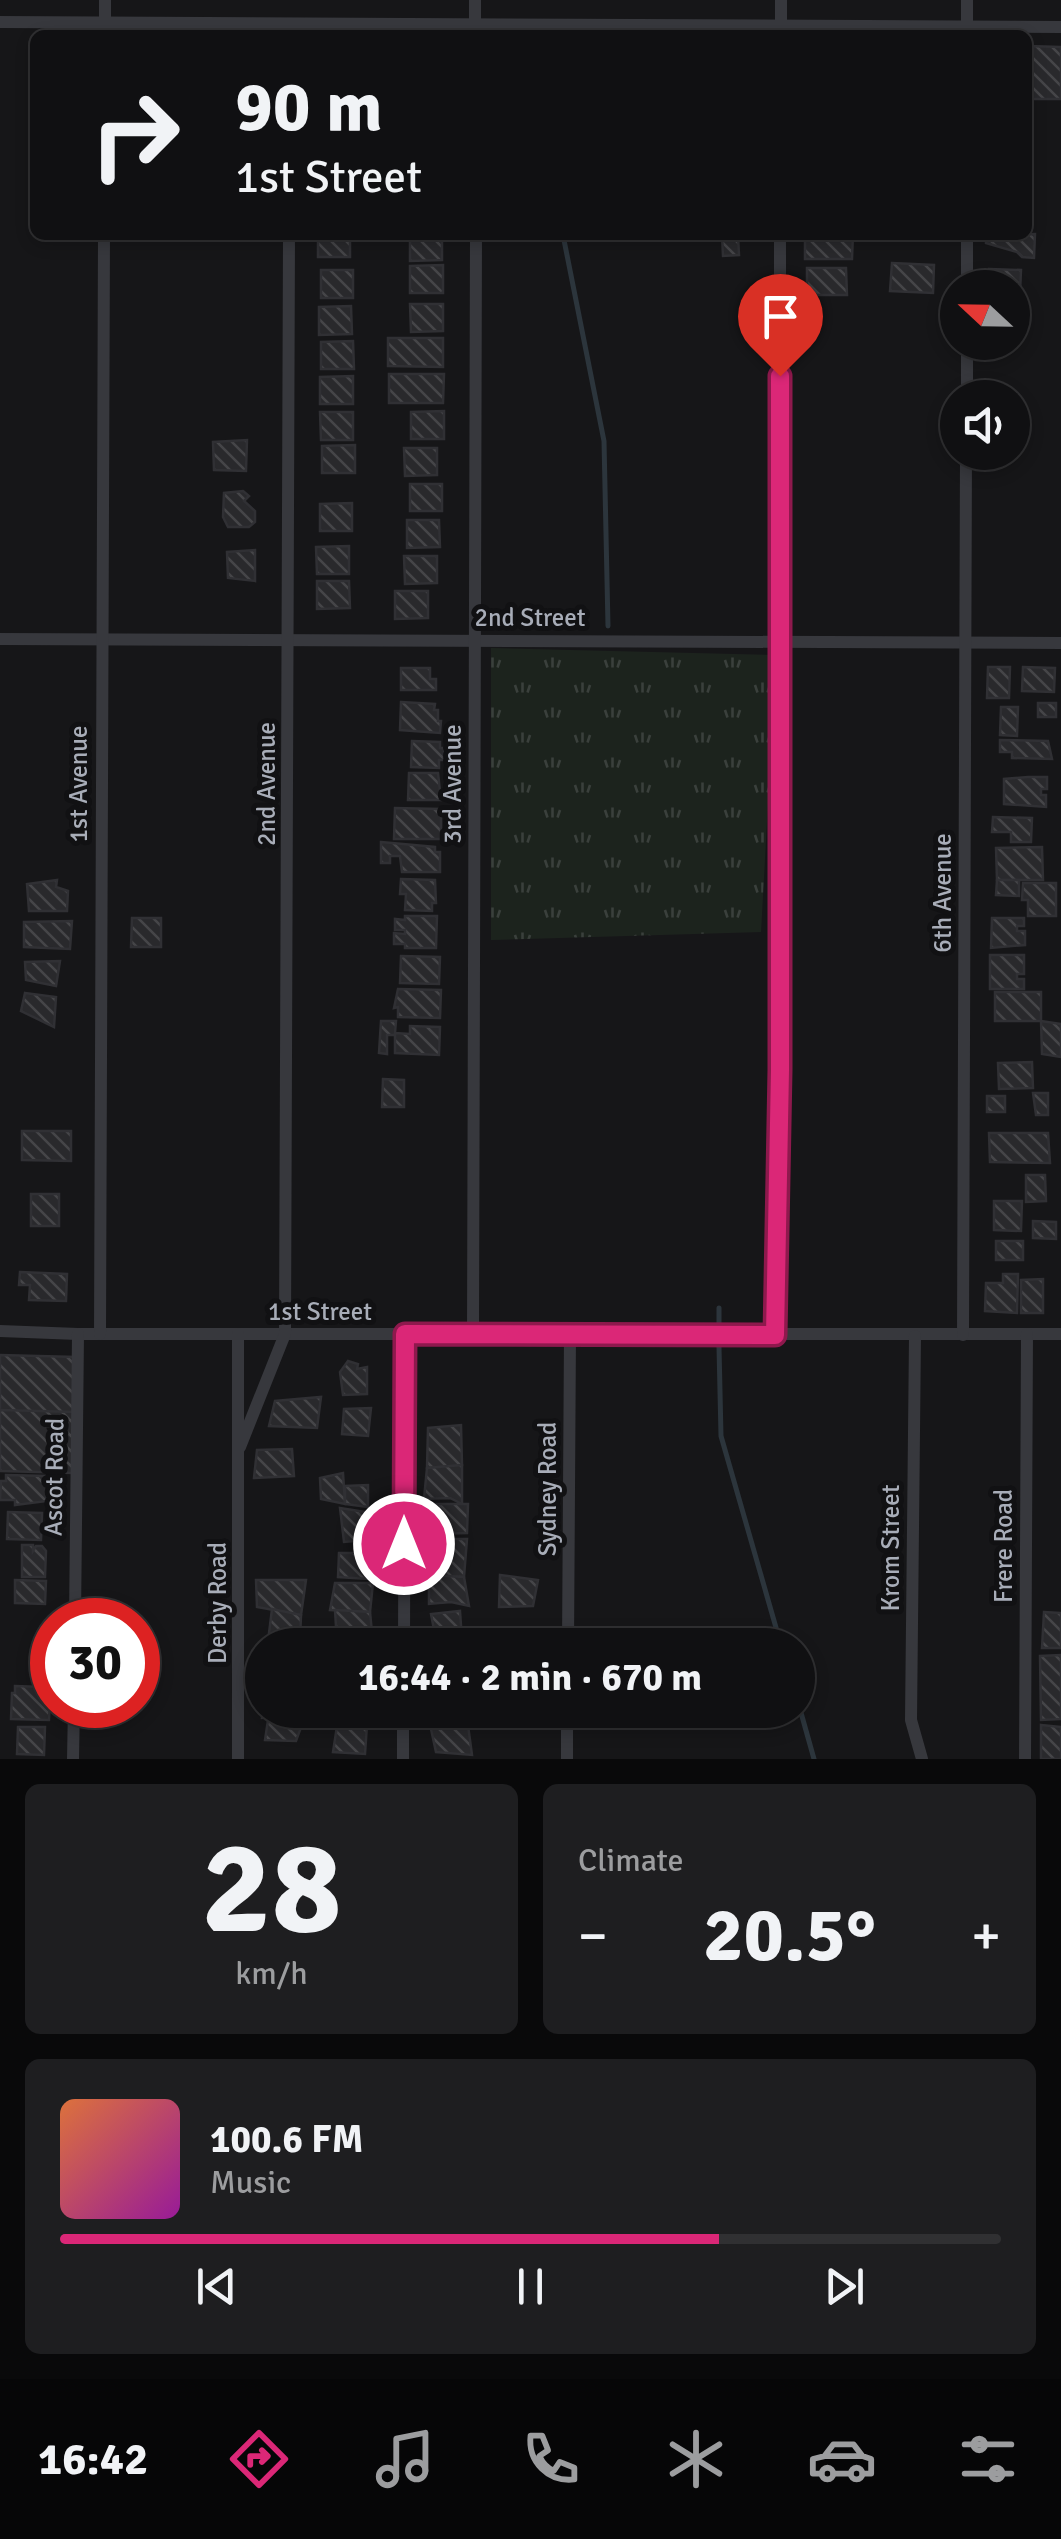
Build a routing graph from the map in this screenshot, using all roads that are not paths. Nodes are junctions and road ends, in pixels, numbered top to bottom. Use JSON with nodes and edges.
{"nodes":[{"id":1,"x":105,"y":0,"type":"edge"},
{"id":2,"x":476,"y":0,"type":"edge"},
{"id":3,"x":781,"y":0,"type":"edge"},
{"id":4,"x":968,"y":0,"type":"edge"},
{"id":5,"x":0,"y":22,"type":"edge"},
{"id":6,"x":1061,"y":27,"type":"edge"},
{"id":7,"x":105,"y":29,"type":"edge"},
{"id":8,"x":289,"y":30,"type":"edge"},
{"id":9,"x":476,"y":30,"type":"edge"},
{"id":10,"x":780,"y":30,"type":"edge"},
{"id":11,"x":967,"y":30,"type":"edge"},
{"id":12,"x":990,"y":30,"type":"edge"},
{"id":13,"x":104,"y":240,"type":"edge"},
{"id":14,"x":289,"y":240,"type":"edge"},
{"id":15,"x":476,"y":240,"type":"edge"},
{"id":16,"x":780,"y":240,"type":"edge"},
{"id":17,"x":968,"y":240,"type":"edge"},
{"id":18,"x":967,"y":270,"type":"edge"},
{"id":19,"x":966,"y":470,"type":"edge"},
{"id":20,"x":0,"y":639,"type":"edge"},
{"id":21,"x":289,"y":639,"type":"junction"},
{"id":22,"x":100,"y":640,"type":"junction"},
{"id":23,"x":475,"y":640,"type":"junction"},
{"id":24,"x":779,"y":641,"type":"junction"},
{"id":25,"x":1061,"y":643,"type":"edge"},
{"id":26,"x":964,"y":644,"type":"junction"},
{"id":27,"x":0,"y":1331,"type":"edge"},
{"id":28,"x":78,"y":1334,"type":"junction"},
{"id":29,"x":100,"y":1334,"type":"junction"},
{"id":30,"x":238,"y":1334,"type":"junction"},
{"id":31,"x":284,"y":1334,"type":"junction"},
{"id":32,"x":405,"y":1334,"type":"junction"},
{"id":33,"x":473,"y":1334,"type":"junction"},
{"id":34,"x":570,"y":1334,"type":"junction"},
{"id":35,"x":962,"y":1334,"type":"junction"},
{"id":36,"x":1027,"y":1334,"type":"junction"},
{"id":37,"x":1061,"y":1334,"type":"edge"},
{"id":38,"x":775,"y":1335,"type":"junction"},
{"id":39,"x":915,"y":1336,"type":"junction"},
{"id":40,"x":240,"y":1447,"type":"junction"},
{"id":41,"x":75,"y":1598,"type":"edge"},
{"id":42,"x":404,"y":1628,"type":"edge"},
{"id":43,"x":568,"y":1628,"type":"edge"},
{"id":44,"x":74,"y":1728,"type":"edge"},
{"id":45,"x":403,"y":1728,"type":"edge"},
{"id":46,"x":567,"y":1728,"type":"edge"},
{"id":47,"x":73,"y":1759,"type":"edge"},
{"id":48,"x":238,"y":1759,"type":"edge"},
{"id":49,"x":403,"y":1759,"type":"edge"},
{"id":50,"x":567,"y":1759,"type":"edge"},
{"id":51,"x":922,"y":1759,"type":"edge"},
{"id":52,"x":1026,"y":1759,"type":"edge"}],
"edges":[{"from":1,"to":7,"type":"street"},
{"from":2,"to":9,"type":"street"},
{"from":3,"to":10,"type":"street"},
{"from":4,"to":11,"type":"street"},
{"from":5,"to":7,"type":"street"},
{"from":6,"to":12,"type":"street"},
{"from":7,"to":8,"type":"street"},
{"from":8,"to":9,"type":"street"},
{"from":9,"to":10,"type":"street"},
{"from":13,"to":22,"type":"street","name":"1st Avenue"},
{"from":14,"to":21,"type":"street","name":"2nd Avenue"},
{"from":15,"to":23,"type":"street","name":"3rd Avenue"},
{"from":16,"to":24,"type":"street"},
{"from":17,"to":18,"type":"street"},
{"from":19,"to":26,"type":"street","name":"6th Avenue"},
{"from":20,"to":22,"type":"street","name":"2nd Street"},
{"from":21,"to":22,"type":"street","name":"2nd Street"},
{"from":21,"to":23,"type":"street","name":"2nd Street"},
{"from":21,"to":31,"type":"street","name":"2nd Avenue"},
{"from":22,"to":29,"type":"street","name":"1st Avenue"},
{"from":23,"to":24,"type":"street","name":"2nd Street"},
{"from":23,"to":33,"type":"street","name":"3rd Avenue"},
{"from":24,"to":26,"type":"street","name":"2nd Street"},
{"from":24,"to":38,"type":"street"},
{"from":25,"to":26,"type":"street","name":"2nd Street"},
{"from":26,"to":35,"type":"street","name":"6th Avenue"},
{"from":27,"to":28,"type":"street","name":"1st Street"},
{"from":28,"to":29,"type":"street","name":"1st Street"},
{"from":28,"to":41,"type":"street","name":"Ascot Road"},
{"from":29,"to":30,"type":"street","name":"1st Street"},
{"from":30,"to":31,"type":"street","name":"1st Street"},
{"from":30,"to":40,"type":"street","name":"Derby Road"},
{"from":31,"to":32,"type":"street","name":"1st Street"},
{"from":31,"to":40,"type":"street","name":"Derby Road"},
{"from":32,"to":33,"type":"street","name":"1st Street"},
{"from":32,"to":42,"type":"street"},
{"from":33,"to":34,"type":"street","name":"1st Street"},
{"from":34,"to":38,"type":"street","name":"1st Street"},
{"from":34,"to":43,"type":"street","name":"Sydney Road"},
{"from":35,"to":36,"type":"street","name":"1st Street"},
{"from":35,"to":39,"type":"street","name":"1st Street"},
{"from":36,"to":37,"type":"street","name":"1st Street"},
{"from":36,"to":52,"type":"street","name":"Frere Road"},
{"from":38,"to":39,"type":"street","name":"1st Street"},
{"from":39,"to":51,"type":"street","name":"Krom Street"},
{"from":40,"to":48,"type":"street","name":"Derby Road"},
{"from":44,"to":47,"type":"street"},
{"from":45,"to":49,"type":"street"},
{"from":46,"to":50,"type":"street"}]}
